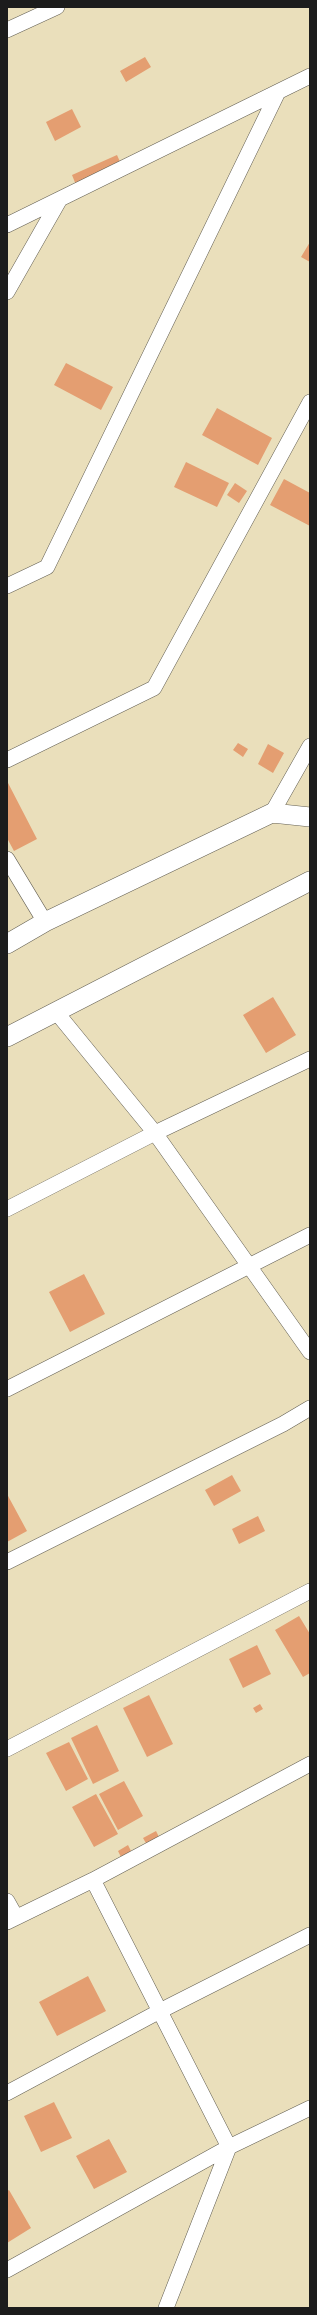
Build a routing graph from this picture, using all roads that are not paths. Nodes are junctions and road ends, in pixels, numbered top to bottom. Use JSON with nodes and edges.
{"nodes":[{"id":1,"x":57,"y":7,"type":"edge"},
{"id":2,"x":7,"y":30,"type":"edge"},
{"id":3,"x":310,"y":76,"type":"edge"},
{"id":4,"x":278,"y":92,"type":"junction"},
{"id":5,"x":60,"y":199,"type":"junction"},
{"id":6,"x":7,"y":225,"type":"edge"},
{"id":7,"x":7,"y":292,"type":"edge"},
{"id":8,"x":310,"y":402,"type":"edge"},
{"id":9,"x":7,"y":586,"type":"edge"},
{"id":10,"x":310,"y":746,"type":"edge"},
{"id":11,"x":7,"y":760,"type":"edge"},
{"id":12,"x":272,"y":814,"type":"junction"},
{"id":13,"x":310,"y":817,"type":"edge"},
{"id":14,"x":7,"y":859,"type":"edge"},
{"id":15,"x":310,"y":881,"type":"edge"},
{"id":16,"x":45,"y":922,"type":"junction"},
{"id":17,"x":7,"y":944,"type":"edge"},
{"id":18,"x":57,"y":1013,"type":"junction"},
{"id":19,"x":7,"y":1038,"type":"edge"},
{"id":20,"x":310,"y":1059,"type":"edge"},
{"id":21,"x":155,"y":1133,"type":"junction"},
{"id":22,"x":7,"y":1210,"type":"edge"},
{"id":23,"x":310,"y":1234,"type":"edge"},
{"id":24,"x":248,"y":1266,"type":"junction"},
{"id":25,"x":310,"y":1352,"type":"edge"},
{"id":26,"x":7,"y":1389,"type":"edge"},
{"id":27,"x":310,"y":1408,"type":"edge"},
{"id":28,"x":7,"y":1562,"type":"edge"},
{"id":29,"x":310,"y":1591,"type":"edge"},
{"id":30,"x":7,"y":1749,"type":"edge"},
{"id":31,"x":310,"y":1764,"type":"edge"},
{"id":32,"x":94,"y":1880,"type":"junction"},
{"id":33,"x":7,"y":1901,"type":"edge"},
{"id":34,"x":11,"y":1920,"type":"edge"},
{"id":35,"x":310,"y":1935,"type":"edge"},
{"id":36,"x":160,"y":2011,"type":"junction"},
{"id":37,"x":7,"y":2093,"type":"edge"},
{"id":38,"x":310,"y":2108,"type":"edge"},
{"id":39,"x":229,"y":2147,"type":"junction"},
{"id":40,"x":7,"y":2270,"type":"edge"},
{"id":41,"x":166,"y":2308,"type":"edge"}],
"edges":[{"from":1,"to":2,"type":"street"},
{"from":3,"to":4,"type":"street"},
{"from":4,"to":5,"type":"street"},
{"from":4,"to":9,"type":"street"},
{"from":5,"to":6,"type":"street"},
{"from":5,"to":7,"type":"street"},
{"from":8,"to":11,"type":"street"},
{"from":10,"to":12,"type":"street"},
{"from":12,"to":13,"type":"street"},
{"from":12,"to":16,"type":"street"},
{"from":14,"to":16,"type":"street"},
{"from":15,"to":18,"type":"street"},
{"from":16,"to":17,"type":"street"},
{"from":18,"to":19,"type":"street"},
{"from":18,"to":21,"type":"street"},
{"from":20,"to":21,"type":"street"},
{"from":21,"to":22,"type":"street"},
{"from":21,"to":24,"type":"street"},
{"from":23,"to":24,"type":"street"},
{"from":24,"to":25,"type":"street"},
{"from":24,"to":26,"type":"street"},
{"from":27,"to":28,"type":"street"},
{"from":29,"to":30,"type":"street"},
{"from":31,"to":32,"type":"street"},
{"from":32,"to":34,"type":"street"},
{"from":32,"to":36,"type":"street"},
{"from":33,"to":34,"type":"street"},
{"from":35,"to":36,"type":"street"},
{"from":36,"to":37,"type":"street"},
{"from":36,"to":39,"type":"street"},
{"from":38,"to":39,"type":"street"},
{"from":39,"to":40,"type":"street"},
{"from":39,"to":41,"type":"street"}]}
